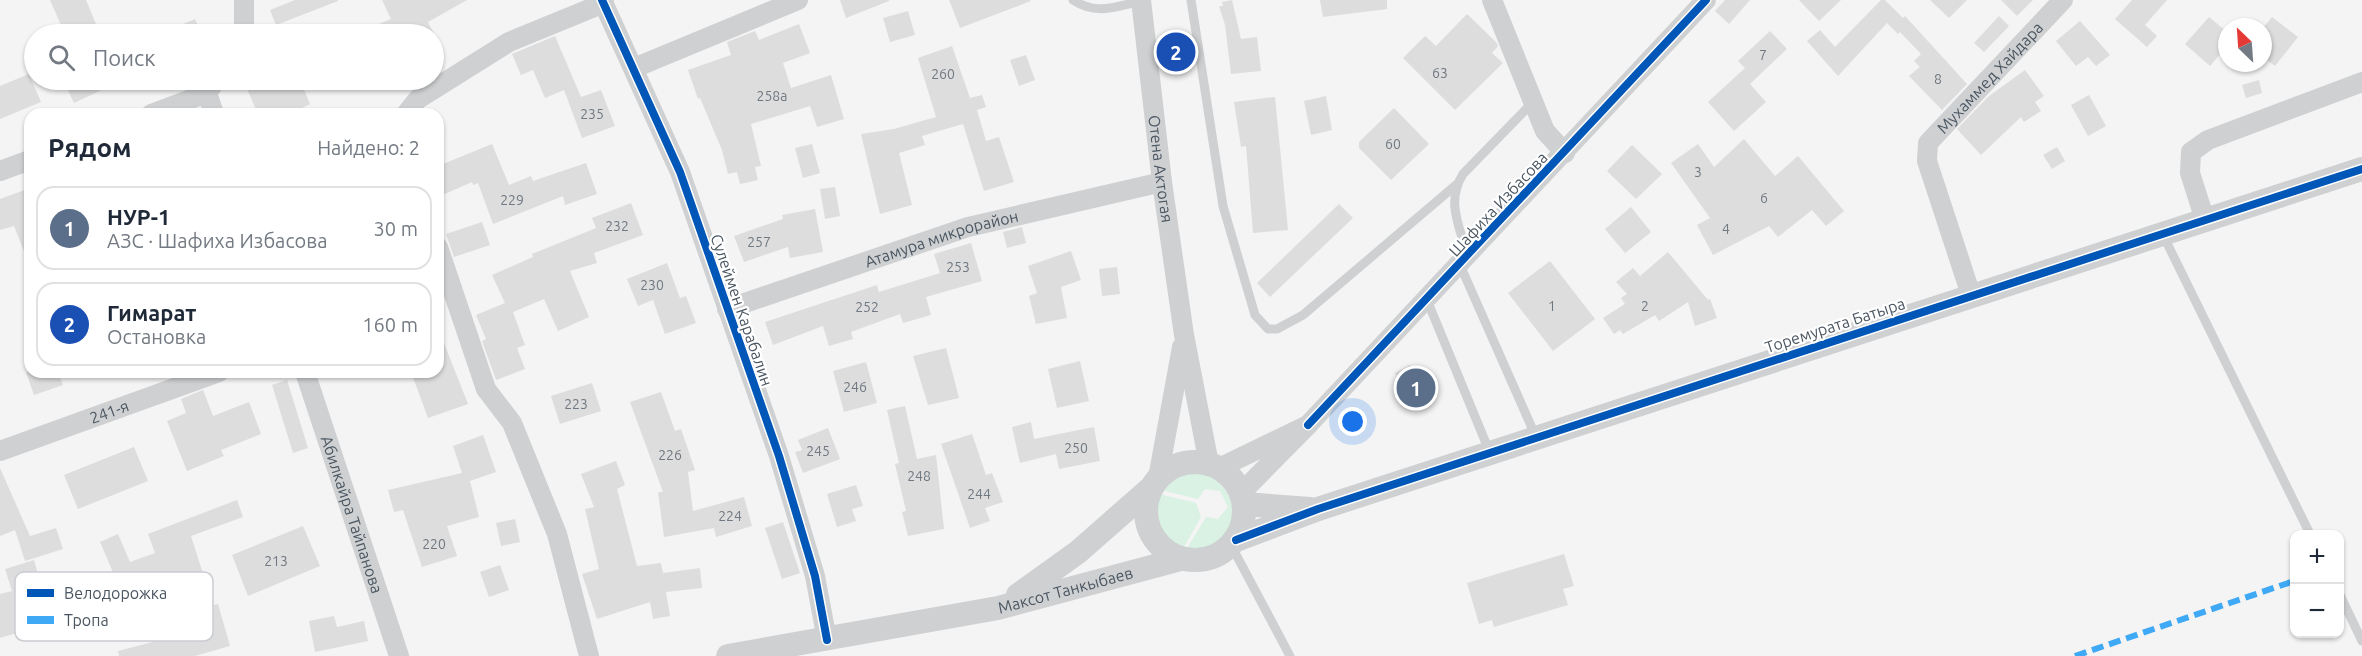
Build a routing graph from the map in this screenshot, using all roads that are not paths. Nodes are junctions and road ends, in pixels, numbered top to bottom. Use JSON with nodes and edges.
{"nodes":[{"id":1,"x":244,"y":0,"type":"edge"},
{"id":2,"x":798,"y":0,"type":"edge"},
{"id":3,"x":1073,"y":0,"type":"edge"},
{"id":4,"x":1141,"y":0,"type":"edge"},
{"id":5,"x":1148,"y":0,"type":"edge"},
{"id":6,"x":1191,"y":0,"type":"edge"},
{"id":7,"x":1492,"y":0,"type":"edge"},
{"id":8,"x":1706,"y":0,"type":"edge"},
{"id":9,"x":2063,"y":0,"type":"edge"},
{"id":10,"x":603,"y":1,"type":"edge"},
{"id":11,"x":244,"y":24,"type":"edge"},
{"id":12,"x":634,"y":68,"type":"junction"},
{"id":13,"x":2362,"y":82,"type":"edge"},
{"id":14,"x":444,"y":83,"type":"edge"},
{"id":15,"x":202,"y":90,"type":"edge"},
{"id":16,"x":211,"y":90,"type":"edge"},
{"id":17,"x":432,"y":90,"type":"edge"},
{"id":18,"x":1533,"y":102,"type":"junction"},
{"id":19,"x":164,"y":108,"type":"edge"},
{"id":20,"x":213,"y":108,"type":"edge"},
{"id":21,"x":411,"y":108,"type":"edge"},
{"id":22,"x":1565,"y":153,"type":"junction"},
{"id":23,"x":24,"y":162,"type":"edge"},
{"id":24,"x":2362,"y":169,"type":"edge"},
{"id":25,"x":0,"y":171,"type":"edge"},
{"id":26,"x":1162,"y":182,"type":"junction"},
{"id":27,"x":1456,"y":185,"type":"junction"},
{"id":28,"x":2205,"y":220,"type":"junction"},
{"id":29,"x":2162,"y":234,"type":"junction"},
{"id":30,"x":1464,"y":261,"type":"junction"},
{"id":31,"x":444,"y":265,"type":"edge"},
{"id":32,"x":1971,"y":295,"type":"junction"},
{"id":33,"x":1427,"y":300,"type":"junction"},
{"id":34,"x":727,"y":309,"type":"junction"},
{"id":35,"x":1184,"y":335,"type":"junction"},
{"id":36,"x":202,"y":378,"type":"edge"},
{"id":37,"x":306,"y":378,"type":"edge"},
{"id":38,"x":1308,"y":425,"type":"junction"},
{"id":39,"x":1536,"y":437,"type":"junction"},
{"id":40,"x":0,"y":451,"type":"edge"},
{"id":41,"x":1490,"y":453,"type":"junction"},
{"id":42,"x":1214,"y":466,"type":"junction"},
{"id":43,"x":1155,"y":483,"type":"junction"},
{"id":44,"x":1242,"y":498,"type":"junction"},
{"id":45,"x":1318,"y":509,"type":"junction"},
{"id":46,"x":2308,"y":530,"type":"edge"},
{"id":47,"x":1234,"y":542,"type":"junction"},
{"id":48,"x":1180,"y":559,"type":"junction"},
{"id":49,"x":2344,"y":603,"type":"edge"},
{"id":50,"x":998,"y":608,"type":"junction"},
{"id":51,"x":827,"y":640,"type":"junction"},
{"id":52,"x":2362,"y":640,"type":"edge"},
{"id":53,"x":399,"y":656,"type":"edge"},
{"id":54,"x":589,"y":656,"type":"edge"},
{"id":55,"x":728,"y":656,"type":"edge"},
{"id":56,"x":1290,"y":656,"type":"edge"}],
"edges":[{"from":1,"to":11,"type":"street"},
{"from":2,"to":12,"type":"street"},
{"from":3,"to":4,"type":"lane"},
{"from":4,"to":5,"type":"lane"},
{"from":4,"to":26,"type":"street","name":"Отена Актогая"},
{"from":6,"to":27,"type":"lane"},
{"from":7,"to":18,"type":"street"},
{"from":8,"to":22,"type":"street","name":"Шафиха Избасова"},
{"from":9,"to":32,"type":"street","name":"Мухаммед Хайдара"},
{"from":10,"to":12,"type":"street","name":"Сулеймен Карабалин"},
{"from":10,"to":14,"type":"street"},
{"from":12,"to":34,"type":"street","name":"Сулеймен Карабалин"},
{"from":13,"to":28,"type":"street"},
{"from":15,"to":19,"type":"street"},
{"from":16,"to":20,"type":"street"},
{"from":17,"to":21,"type":"street"},
{"from":18,"to":22,"type":"street"},
{"from":18,"to":27,"type":"lane"},
{"from":22,"to":30,"type":"street","name":"Шафиха Избасова"},
{"from":23,"to":25,"type":"street"},
{"from":24,"to":28,"type":"street","name":"Торемурата Батыра"},
{"from":26,"to":34,"type":"street","name":"Атамура микрорайон"},
{"from":26,"to":35,"type":"street","name":"Отена Актогая"},
{"from":27,"to":30,"type":"lane"},
{"from":28,"to":29,"type":"street","name":"Торемурата Батыра"},
{"from":29,"to":32,"type":"street","name":"Торемурата Батыра"},
{"from":29,"to":46,"type":"lane"},
{"from":30,"to":33,"type":"street","name":"Шафиха Избасова"},
{"from":30,"to":39,"type":"lane"},
{"from":31,"to":54,"type":"street"},
{"from":32,"to":39,"type":"street","name":"Торемурата Батыра"},
{"from":33,"to":38,"type":"street","name":"Шафиха Избасова"},
{"from":33,"to":41,"type":"lane"},
{"from":34,"to":51,"type":"street","name":"Сулеймен Карабалин"},
{"from":35,"to":42,"type":"street","name":"Отена Актогая"},
{"from":35,"to":43,"type":"street","name":"Отена Актогая"},
{"from":36,"to":40,"type":"street","name":"241-я"},
{"from":37,"to":53,"type":"street","name":"Абилкайра Тайпанова"},
{"from":38,"to":42,"type":"street"},
{"from":38,"to":44,"type":"street","name":"Шафиха Избасова"},
{"from":39,"to":41,"type":"street","name":"Торемурата Батыра"},
{"from":41,"to":45,"type":"street","name":"Торемурата Батыра"},
{"from":42,"to":43,"type":"street"},
{"from":42,"to":44,"type":"street"},
{"from":43,"to":48,"type":"street"},
{"from":43,"to":50,"type":"street","name":"Максот Танкыбаев"},
{"from":44,"to":45,"type":"street"},
{"from":44,"to":47,"type":"street"},
{"from":45,"to":47,"type":"street","name":"Торемурата Батыра"},
{"from":47,"to":48,"type":"street"},
{"from":47,"to":56,"type":"lane"},
{"from":48,"to":50,"type":"street","name":"Максот Танкыбаев"},
{"from":49,"to":52,"type":"lane"},
{"from":50,"to":51,"type":"street"},
{"from":51,"to":55,"type":"street"}]}
